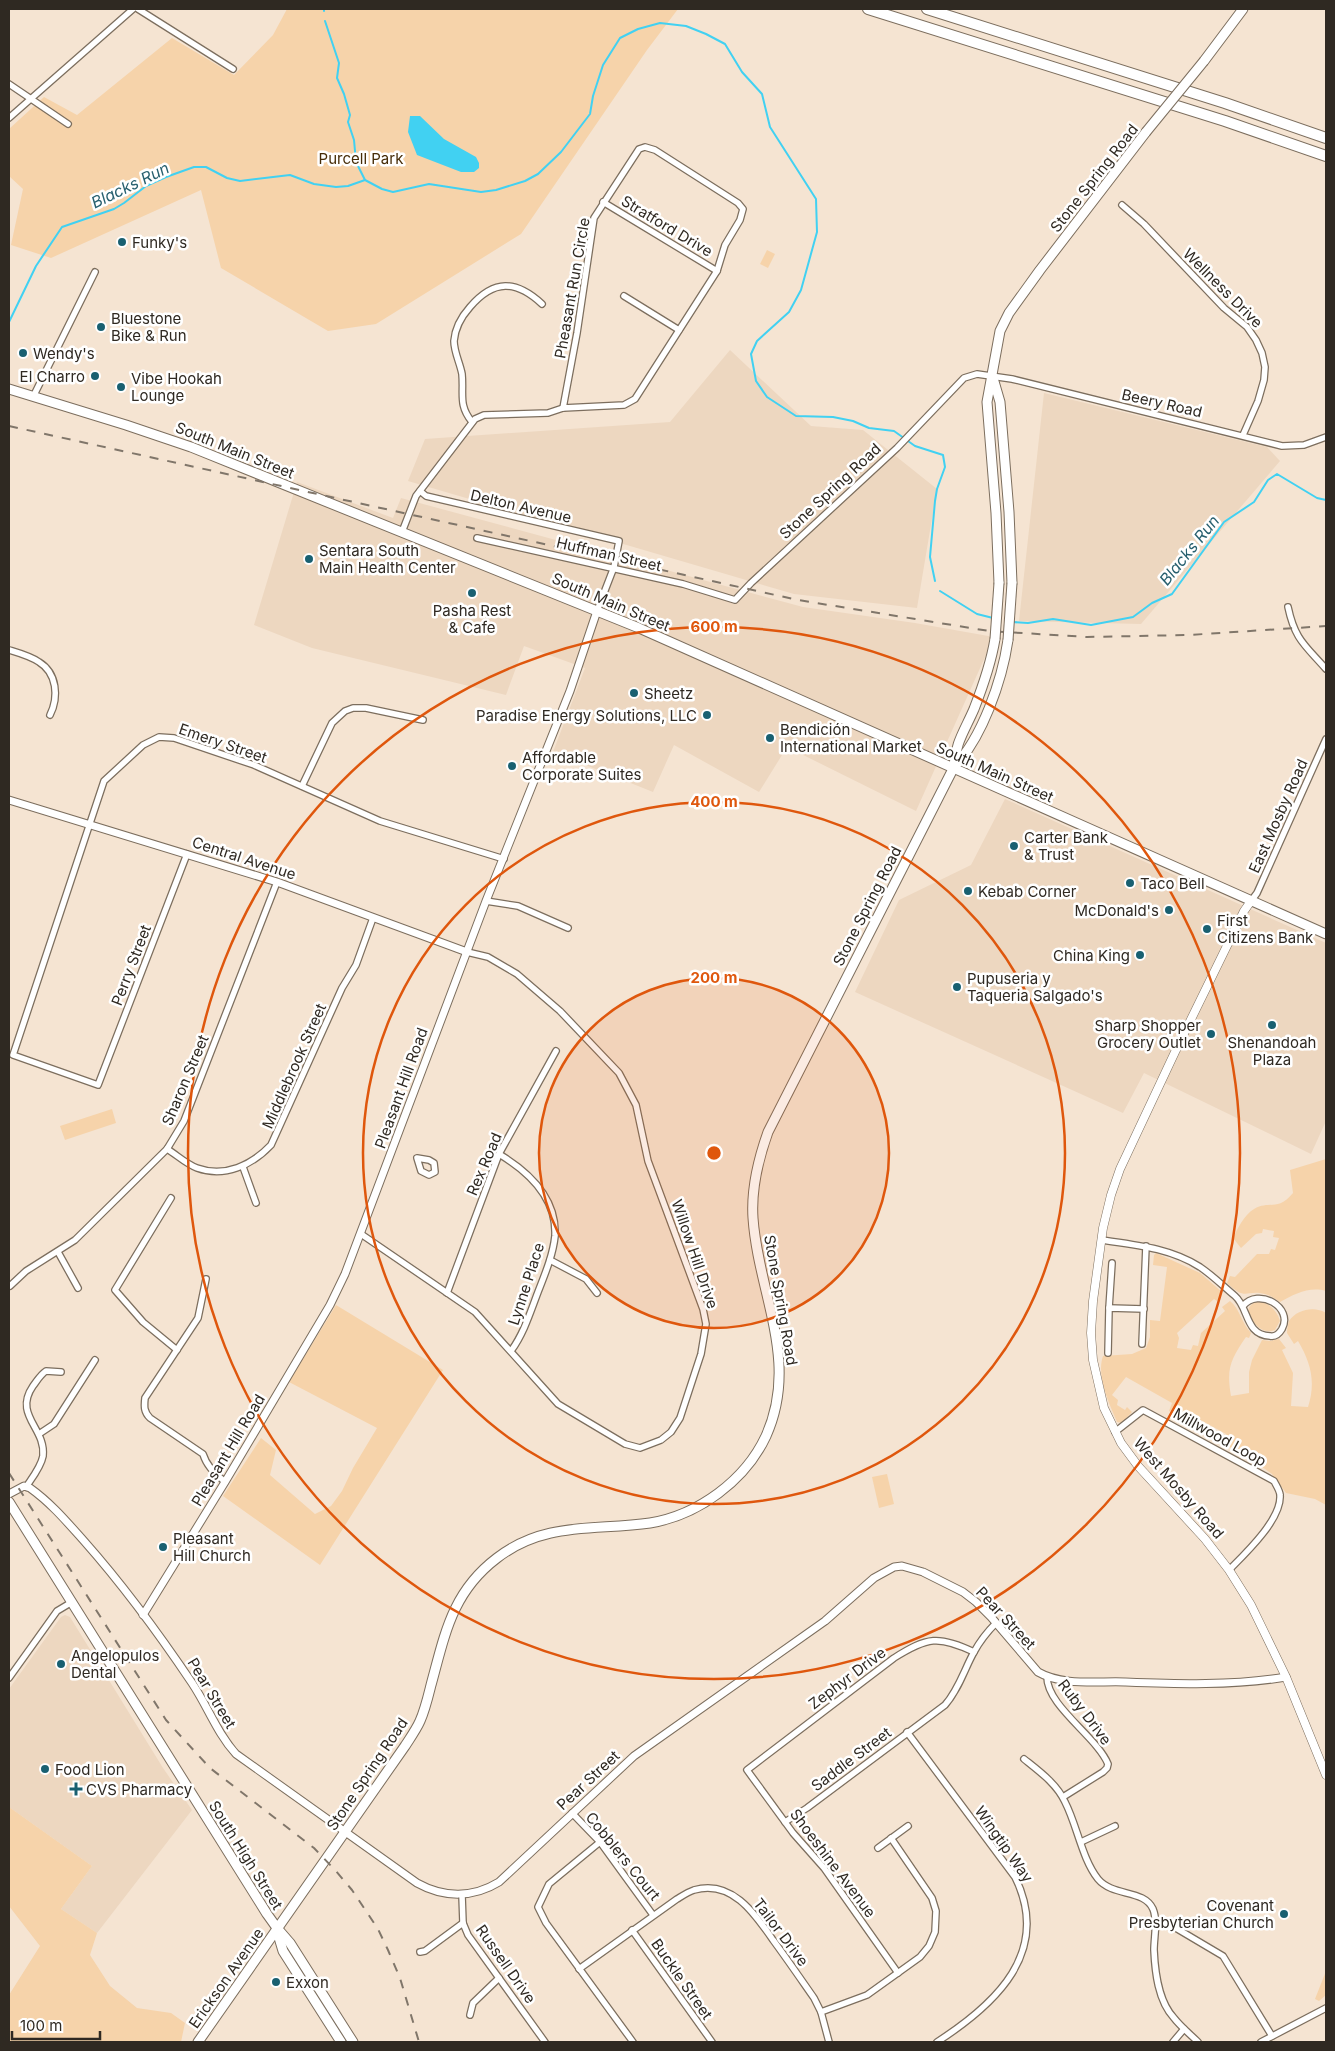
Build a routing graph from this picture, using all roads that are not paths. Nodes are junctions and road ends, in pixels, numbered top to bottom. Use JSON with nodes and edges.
{"nodes":[{"id":1,"x":133,"y":9,"type":"edge"},
{"id":2,"x":138,"y":9,"type":"edge"},
{"id":3,"x":868,"y":9,"type":"edge"},
{"id":4,"x":927,"y":9,"type":"edge"},
{"id":5,"x":1243,"y":9,"type":"edge"},
{"id":6,"x":232,"y":69,"type":"dead end"},
{"id":7,"x":9,"y":84,"type":"edge"},
{"id":8,"x":31,"y":98,"type":"junction"},
{"id":9,"x":9,"y":118,"type":"edge"},
{"id":10,"x":68,"y":124,"type":"dead end"},
{"id":11,"x":1326,"y":138,"type":"edge"},
{"id":12,"x":1326,"y":156,"type":"edge"},
{"id":13,"x":603,"y":202,"type":"junction"},
{"id":14,"x":1122,"y":205,"type":"dead end"},
{"id":15,"x":717,"y":271,"type":"junction"},
{"id":16,"x":95,"y":272,"type":"dead end"},
{"id":17,"x":624,"y":296,"type":"dead end"},
{"id":18,"x":542,"y":304,"type":"dead end"},
{"id":19,"x":679,"y":330,"type":"junction"},
{"id":20,"x":992,"y":376,"type":"junction"},
{"id":21,"x":9,"y":390,"type":"edge"},
{"id":22,"x":33,"y":397,"type":"junction"},
{"id":23,"x":563,"y":408,"type":"junction"},
{"id":24,"x":472,"y":422,"type":"junction"},
{"id":25,"x":1243,"y":435,"type":"junction"},
{"id":26,"x":1326,"y":437,"type":"edge"},
{"id":27,"x":420,"y":491,"type":"junction"},
{"id":28,"x":402,"y":532,"type":"junction"},
{"id":29,"x":477,"y":538,"type":"dead end"},
{"id":30,"x":619,"y":541,"type":"joint"},
{"id":31,"x":614,"y":568,"type":"junction"},
{"id":32,"x":734,"y":600,"type":"joint"},
{"id":33,"x":1288,"y":607,"type":"dead end"},
{"id":34,"x":597,"y":611,"type":"junction"},
{"id":35,"x":9,"y":650,"type":"edge"},
{"id":36,"x":1326,"y":669,"type":"edge"},
{"id":37,"x":50,"y":715,"type":"dead end"},
{"id":38,"x":423,"y":720,"type":"dead end"},
{"id":39,"x":1326,"y":739,"type":"edge"},
{"id":40,"x":954,"y":767,"type":"junction"},
{"id":41,"x":302,"y":786,"type":"junction"},
{"id":42,"x":9,"y":800,"type":"edge"},
{"id":43,"x":88,"y":824,"type":"junction"},
{"id":44,"x":187,"y":854,"type":"junction"},
{"id":45,"x":504,"y":859,"type":"junction"},
{"id":46,"x":277,"y":882,"type":"junction"},
{"id":47,"x":486,"y":901,"type":"junction"},
{"id":48,"x":1251,"y":901,"type":"junction"},
{"id":49,"x":373,"y":918,"type":"junction"},
{"id":50,"x":568,"y":928,"type":"dead end"},
{"id":51,"x":1326,"y":934,"type":"edge"},
{"id":52,"x":467,"y":952,"type":"junction"},
{"id":53,"x":556,"y":1051,"type":"dead end"},
{"id":54,"x":98,"y":1085,"type":"joint"},
{"id":55,"x":167,"y":1149,"type":"junction"},
{"id":56,"x":499,"y":1154,"type":"junction"},
{"id":57,"x":243,"y":1167,"type":"junction"},
{"id":58,"x":171,"y":1198,"type":"dead end"},
{"id":59,"x":256,"y":1203,"type":"dead end"},
{"id":60,"x":361,"y":1234,"type":"junction"},
{"id":61,"x":1102,"y":1240,"type":"junction"},
{"id":62,"x":1146,"y":1246,"type":"junction"},
{"id":63,"x":58,"y":1252,"type":"junction"},
{"id":64,"x":550,"y":1260,"type":"junction"},
{"id":65,"x":1112,"y":1263,"type":"dead end"},
{"id":66,"x":206,"y":1279,"type":"dead end"},
{"id":67,"x":10,"y":1286,"type":"dead end"},
{"id":68,"x":78,"y":1288,"type":"dead end"},
{"id":69,"x":447,"y":1293,"type":"junction"},
{"id":70,"x":597,"y":1293,"type":"dead end"},
{"id":71,"x":1243,"y":1306,"type":"junction"},
{"id":72,"x":1109,"y":1308,"type":"junction"},
{"id":73,"x":1144,"y":1309,"type":"junction"},
{"id":74,"x":1142,"y":1344,"type":"dead end"},
{"id":75,"x":177,"y":1350,"type":"junction"},
{"id":76,"x":511,"y":1351,"type":"junction"},
{"id":77,"x":1108,"y":1352,"type":"dead end"},
{"id":78,"x":95,"y":1360,"type":"dead end"},
{"id":79,"x":61,"y":1372,"type":"dead end"},
{"id":80,"x":1115,"y":1432,"type":"junction"},
{"id":81,"x":39,"y":1434,"type":"junction"},
{"id":82,"x":225,"y":1482,"type":"junction"},
{"id":83,"x":26,"y":1487,"type":"junction"},
{"id":84,"x":9,"y":1494,"type":"edge"},
{"id":85,"x":9,"y":1502,"type":"edge"},
{"id":86,"x":1229,"y":1570,"type":"junction"},
{"id":87,"x":72,"y":1602,"type":"junction"},
{"id":88,"x":143,"y":1615,"type":"junction"},
{"id":89,"x":996,"y":1623,"type":"junction"},
{"id":90,"x":974,"y":1652,"type":"junction"},
{"id":91,"x":1286,"y":1676,"type":"junction"},
{"id":92,"x":1047,"y":1677,"type":"junction"},
{"id":93,"x":9,"y":1678,"type":"edge"},
{"id":94,"x":907,"y":1732,"type":"junction"},
{"id":95,"x":1024,"y":1759,"type":"dead end"},
{"id":96,"x":747,"y":1770,"type":"joint"},
{"id":97,"x":1326,"y":1775,"type":"edge"},
{"id":98,"x":1062,"y":1797,"type":"junction"},
{"id":99,"x":572,"y":1813,"type":"junction"},
{"id":100,"x":785,"y":1822,"type":"junction"},
{"id":101,"x":908,"y":1826,"type":"dead end"},
{"id":102,"x":1115,"y":1826,"type":"dead end"},
{"id":103,"x":345,"y":1833,"type":"junction"},
{"id":104,"x":891,"y":1838,"type":"junction"},
{"id":105,"x":600,"y":1842,"type":"junction"},
{"id":106,"x":1081,"y":1842,"type":"junction"},
{"id":107,"x":878,"y":1848,"type":"dead end"},
{"id":108,"x":462,"y":1895,"type":"junction"},
{"id":109,"x":653,"y":1914,"type":"junction"},
{"id":110,"x":1155,"y":1920,"type":"junction"},
{"id":111,"x":463,"y":1923,"type":"junction"},
{"id":112,"x":276,"y":1928,"type":"junction"},
{"id":113,"x":632,"y":1930,"type":"junction"},
{"id":114,"x":420,"y":1952,"type":"dead end"},
{"id":115,"x":579,"y":1969,"type":"junction"},
{"id":116,"x":898,"y":1973,"type":"junction"},
{"id":117,"x":499,"y":1978,"type":"junction"},
{"id":118,"x":1326,"y":2008,"type":"edge"},
{"id":119,"x":821,"y":2012,"type":"junction"},
{"id":120,"x":470,"y":2015,"type":"dead end"},
{"id":121,"x":1184,"y":2029,"type":"junction"},
{"id":122,"x":1272,"y":2036,"type":"junction"},
{"id":123,"x":198,"y":2042,"type":"edge"},
{"id":124,"x":340,"y":2042,"type":"edge"},
{"id":125,"x":353,"y":2042,"type":"edge"},
{"id":126,"x":545,"y":2042,"type":"edge"},
{"id":127,"x":633,"y":2042,"type":"edge"},
{"id":128,"x":712,"y":2042,"type":"edge"},
{"id":129,"x":830,"y":2042,"type":"edge"},
{"id":130,"x":937,"y":2042,"type":"edge"},
{"id":131,"x":1173,"y":2042,"type":"edge"},
{"id":132,"x":1198,"y":2042,"type":"edge"},
{"id":133,"x":1261,"y":2042,"type":"edge"}],
"edges":[{"from":1,"to":8,"type":"street"},
{"from":2,"to":6,"type":"street"},
{"from":3,"to":12,"type":"highway"},
{"from":4,"to":11,"type":"highway"},
{"from":5,"to":20,"type":"main road","name":"Stone Spring Road","bridge":true},
{"from":7,"to":8,"type":"street"},
{"from":8,"to":9,"type":"street"},
{"from":8,"to":10,"type":"street"},
{"from":13,"to":15,"type":"street","name":"Stratford Drive"},
{"from":13,"to":15,"type":"street","name":"Pheasant Run Circle"},
{"from":13,"to":23,"type":"street","name":"Pheasant Run Circle"},
{"from":14,"to":25,"type":"street","name":"Wellness Drive"},
{"from":15,"to":19,"type":"street","name":"Pheasant Run Circle"},
{"from":16,"to":22,"type":"street"},
{"from":17,"to":19,"type":"street"},
{"from":18,"to":24,"type":"street"},
{"from":19,"to":23,"type":"street","name":"Pheasant Run Circle"},
{"from":20,"to":25,"type":"street","name":"Beery Road"},
{"from":20,"to":32,"type":"street","name":"Stone Spring Road"},
{"from":20,"to":40,"type":"main road","name":"Stone Spring Road","bridge":true},
{"from":20,"to":40,"type":"main road","name":"Stone Spring Road","bridge":true},
{"from":21,"to":22,"type":"main road","name":"South Main Street"},
{"from":22,"to":28,"type":"main road","name":"South Main Street"},
{"from":23,"to":24,"type":"street"},
{"from":24,"to":27,"type":"street"},
{"from":25,"to":26,"type":"street","name":"Beery Road"},
{"from":27,"to":28,"type":"street"},
{"from":27,"to":30,"type":"street","name":"Delton Avenue"},
{"from":28,"to":34,"type":"main road","name":"South Main Street"},
{"from":29,"to":31,"type":"street","name":"Huffman Street"},
{"from":30,"to":31,"type":"street","name":"Pleasant Hill Road"},
{"from":31,"to":32,"type":"street","name":"Huffman Street"},
{"from":31,"to":34,"type":"street","name":"Pleasant Hill Road"},
{"from":33,"to":36,"type":"street"},
{"from":34,"to":40,"type":"main road","name":"South Main Street"},
{"from":34,"to":45,"type":"street","name":"Pleasant Hill Road"},
{"from":35,"to":37,"type":"street"},
{"from":38,"to":41,"type":"street"},
{"from":39,"to":48,"type":"street","name":"East Mosby Road"},
{"from":40,"to":48,"type":"main road","name":"South Main Street"},
{"from":40,"to":103,"type":"main road","name":"Stone Spring Road"},
{"from":41,"to":43,"type":"street","name":"Emery Street"},
{"from":41,"to":45,"type":"street","name":"Emery Street"},
{"from":42,"to":43,"type":"street","name":"Central Avenue"},
{"from":43,"to":44,"type":"street","name":"Central Avenue"},
{"from":43,"to":54,"type":"street","name":"Emery Street"},
{"from":44,"to":46,"type":"street","name":"Central Avenue"},
{"from":44,"to":54,"type":"street","name":"Perry Street"},
{"from":45,"to":47,"type":"street","name":"Pleasant Hill Road"},
{"from":46,"to":49,"type":"street","name":"Central Avenue"},
{"from":46,"to":55,"type":"street","name":"Sharon Street"},
{"from":47,"to":50,"type":"street"},
{"from":47,"to":52,"type":"street","name":"Pleasant Hill Road"},
{"from":48,"to":51,"type":"main road","name":"South Main Street"},
{"from":48,"to":61,"type":"main road","name":"West Mosby Road"},
{"from":49,"to":52,"type":"street","name":"Central Avenue"},
{"from":49,"to":57,"type":"street","name":"Middlebrook Street"},
{"from":52,"to":60,"type":"street","name":"Pleasant Hill Road"},
{"from":52,"to":76,"type":"street","name":"Willow Hill Drive"},
{"from":53,"to":56,"type":"street","name":"Rex Road"},
{"from":55,"to":57,"type":"street","name":"Middlebrook Street"},
{"from":55,"to":63,"type":"street","name":"Sharon Street"},
{"from":56,"to":64,"type":"street","name":"Lynne Place"},
{"from":56,"to":69,"type":"street","name":"Rex Road"},
{"from":57,"to":59,"type":"street"},
{"from":58,"to":75,"type":"street"},
{"from":60,"to":69,"type":"street","name":"Willow Hill Drive"},
{"from":60,"to":82,"type":"street","name":"Pleasant Hill Road"},
{"from":61,"to":62,"type":"street"},
{"from":61,"to":80,"type":"main road","name":"West Mosby Road"},
{"from":62,"to":71,"type":"street"},
{"from":62,"to":73,"type":"street"},
{"from":63,"to":67,"type":"street","name":"Sharon Street"},
{"from":63,"to":68,"type":"street"},
{"from":64,"to":70,"type":"street"},
{"from":64,"to":76,"type":"street","name":"Lynne Place"},
{"from":65,"to":72,"type":"street"},
{"from":66,"to":75,"type":"street"},
{"from":69,"to":76,"type":"street","name":"Willow Hill Drive"},
{"from":71,"to":71,"type":"street"},
{"from":72,"to":73,"type":"street"},
{"from":72,"to":77,"type":"street"},
{"from":73,"to":74,"type":"street"},
{"from":75,"to":82,"type":"street"},
{"from":78,"to":81,"type":"street"},
{"from":79,"to":81,"type":"street"},
{"from":80,"to":86,"type":"main road","name":"West Mosby Road"},
{"from":80,"to":86,"type":"street","name":"Millwood Loop"},
{"from":81,"to":83,"type":"street"},
{"from":82,"to":88,"type":"street","name":"Pleasant Hill Road"},
{"from":83,"to":84,"type":"street"},
{"from":83,"to":88,"type":"street","name":"Pear Street"},
{"from":85,"to":87,"type":"main road","name":"South High Street"},
{"from":86,"to":91,"type":"main road","name":"West Mosby Road"},
{"from":87,"to":93,"type":"street"},
{"from":87,"to":112,"type":"main road","name":"South High Street"},
{"from":88,"to":103,"type":"street","name":"Pear Street"},
{"from":89,"to":90,"type":"street","name":"Saddle Street"},
{"from":89,"to":92,"type":"street","name":"Pear Street"},
{"from":89,"to":99,"type":"street","name":"Pear Street"},
{"from":90,"to":94,"type":"street","name":"Saddle Street"},
{"from":90,"to":96,"type":"street","name":"Zephyr Drive"},
{"from":91,"to":92,"type":"street"},
{"from":91,"to":97,"type":"main road","name":"West Mosby Road"},
{"from":92,"to":98,"type":"street","name":"Ruby Drive"},
{"from":94,"to":100,"type":"street","name":"Saddle Street"},
{"from":94,"to":130,"type":"street","name":"Wingtip Way"},
{"from":95,"to":98,"type":"street"},
{"from":96,"to":100,"type":"street","name":"Shoeshine Avenue"},
{"from":98,"to":106,"type":"street"},
{"from":99,"to":105,"type":"street","name":"Cobblers Court"},
{"from":99,"to":108,"type":"street","name":"Pear Street"},
{"from":100,"to":116,"type":"street","name":"Shoeshine Avenue"},
{"from":101,"to":104,"type":"street"},
{"from":102,"to":106,"type":"street"},
{"from":103,"to":108,"type":"street","name":"Pear Street"},
{"from":103,"to":112,"type":"main road","name":"Stone Spring Road"},
{"from":104,"to":107,"type":"street"},
{"from":104,"to":116,"type":"street"},
{"from":105,"to":109,"type":"street","name":"Cobblers Court"},
{"from":105,"to":115,"type":"street"},
{"from":106,"to":110,"type":"street"},
{"from":108,"to":111,"type":"street","name":"Russell Drive"},
{"from":109,"to":113,"type":"street","name":"Tailor Drive"},
{"from":109,"to":119,"type":"street","name":"Tailor Drive"},
{"from":110,"to":121,"type":"street"},
{"from":110,"to":122,"type":"street"},
{"from":111,"to":114,"type":"street"},
{"from":111,"to":117,"type":"street","name":"Russell Drive"},
{"from":112,"to":123,"type":"main road","name":"Erickson Avenue"},
{"from":112,"to":124,"type":"main road"},
{"from":112,"to":125,"type":"main road","name":"South High Street"},
{"from":113,"to":115,"type":"street","name":"Tailor Drive"},
{"from":113,"to":128,"type":"street","name":"Buckle Street"},
{"from":115,"to":127,"type":"street"},
{"from":116,"to":119,"type":"street"},
{"from":117,"to":120,"type":"street"},
{"from":117,"to":126,"type":"street","name":"Russell Drive"},
{"from":118,"to":122,"type":"street"},
{"from":119,"to":129,"type":"street","name":"Tailor Drive"},
{"from":121,"to":131,"type":"street"},
{"from":121,"to":132,"type":"street"},
{"from":122,"to":133,"type":"street"}]}
